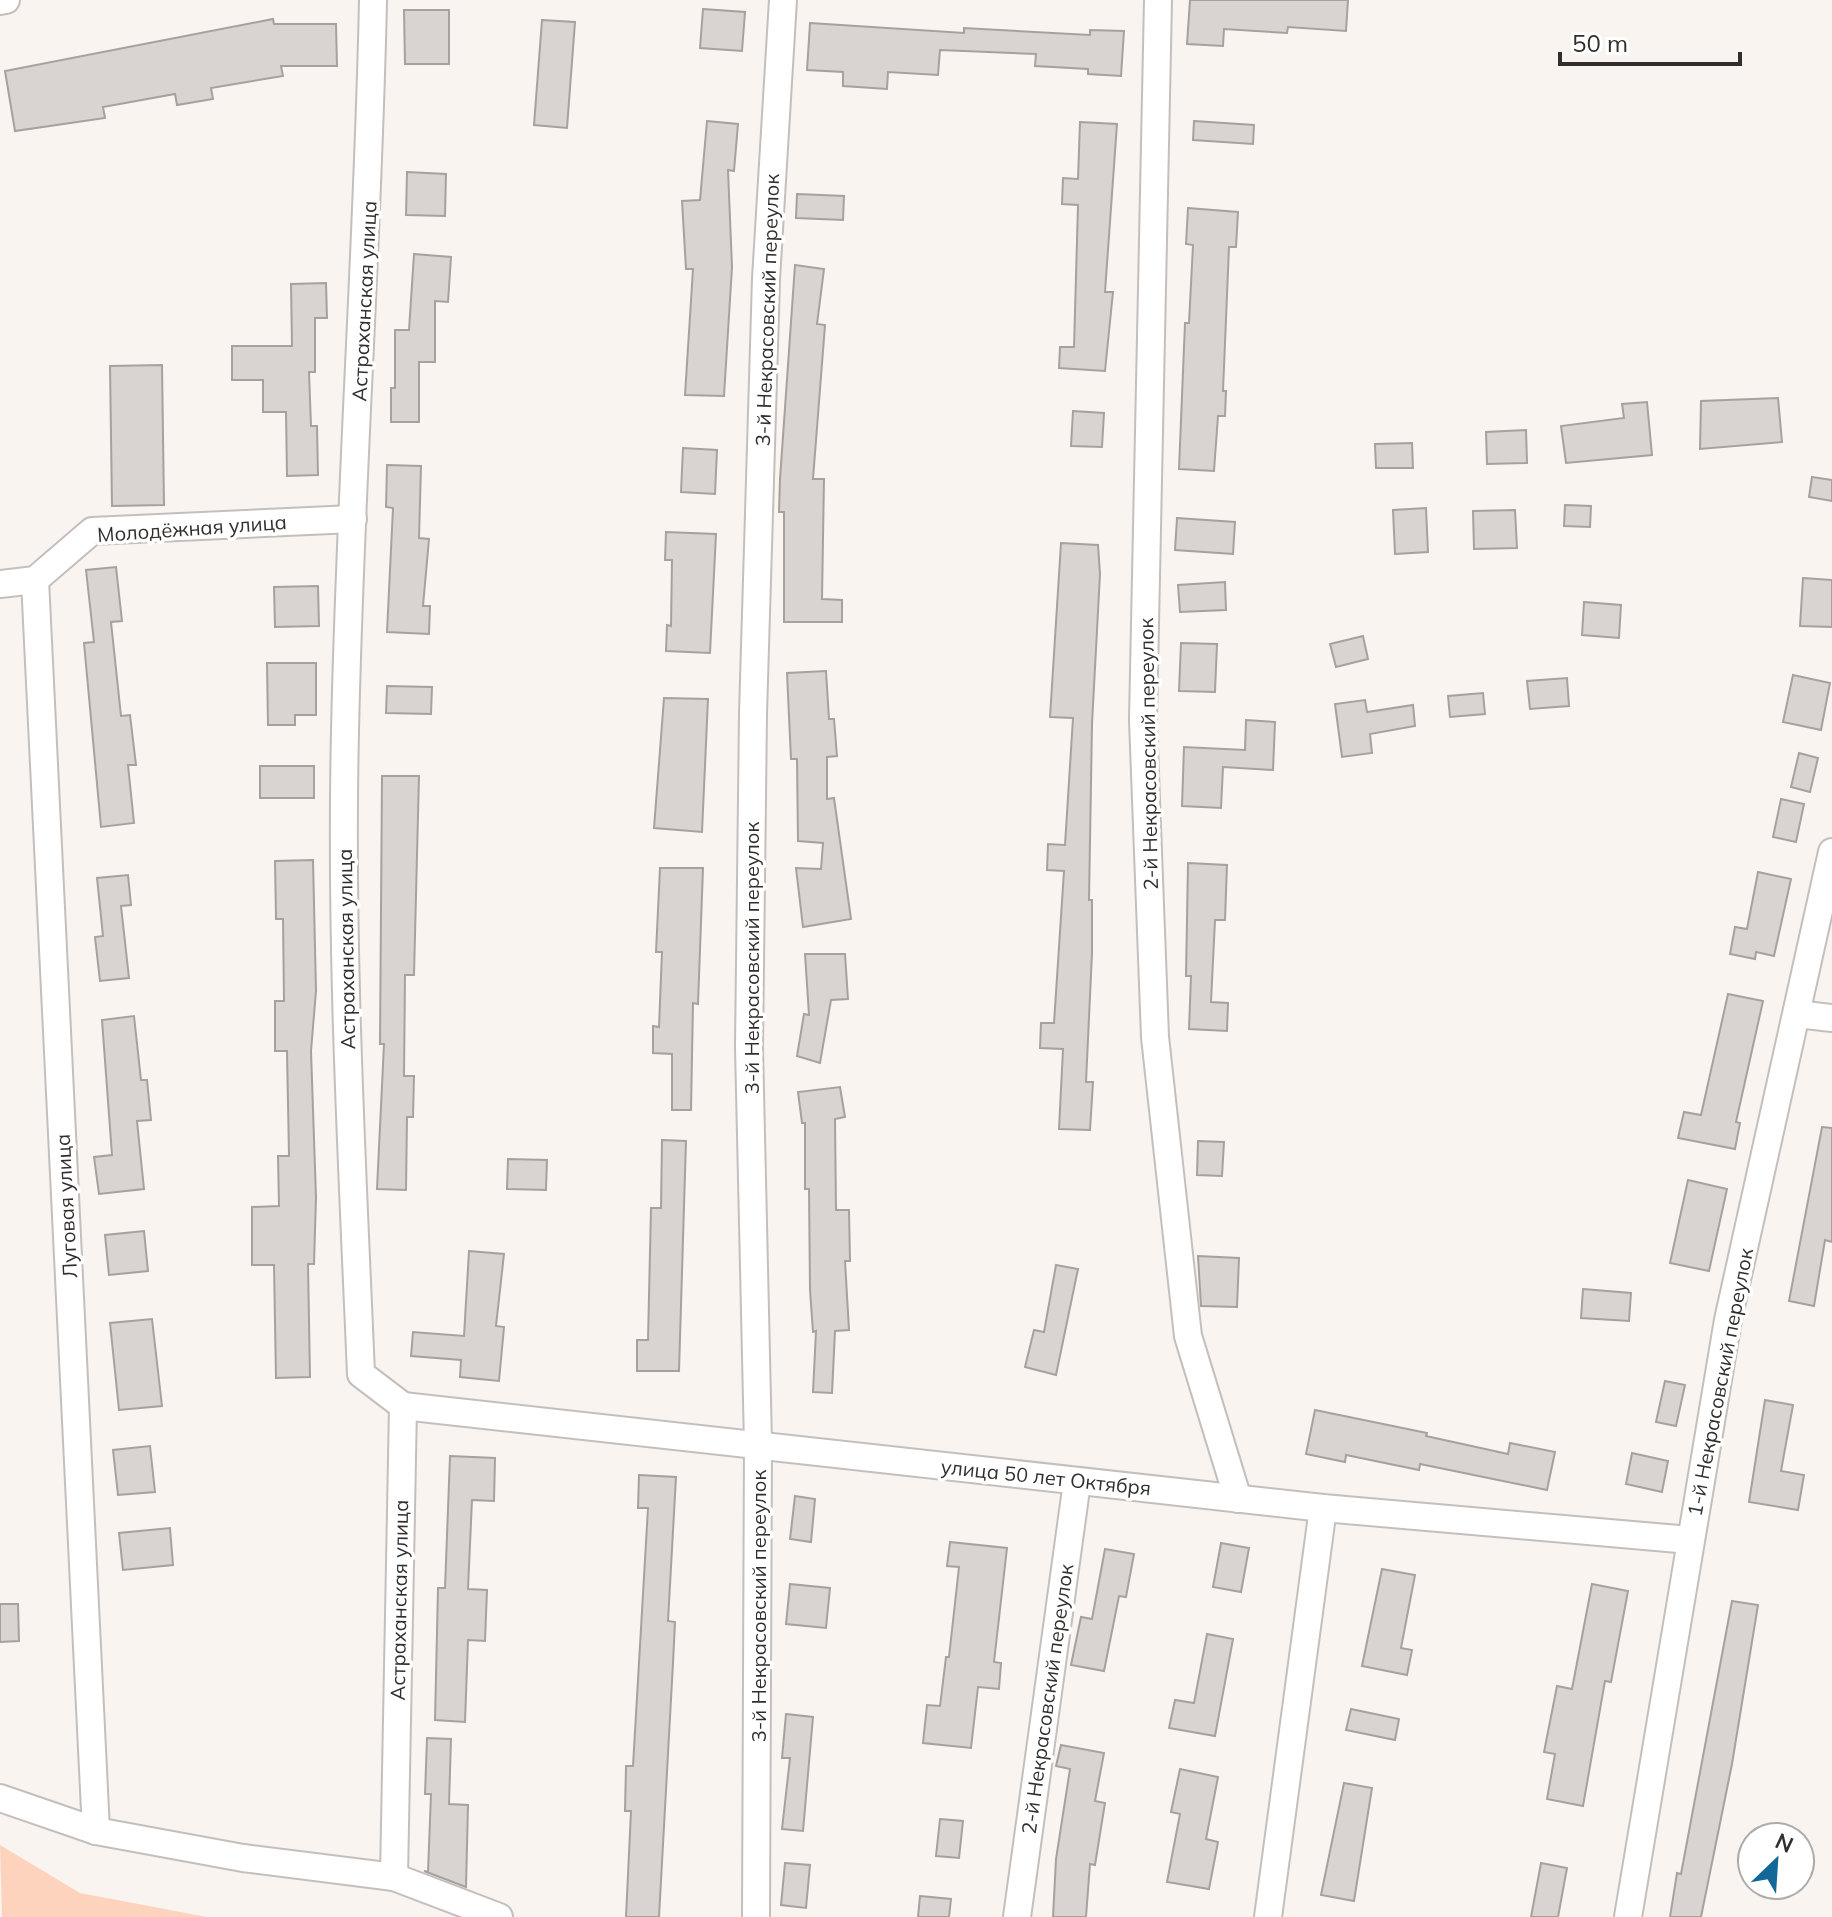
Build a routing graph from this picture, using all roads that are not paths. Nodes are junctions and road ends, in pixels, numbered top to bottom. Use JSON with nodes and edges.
{"nodes":[{"id":1,"x":6,"y":0,"type":"edge"},
{"id":2,"x":373,"y":0,"type":"edge"},
{"id":3,"x":783,"y":0,"type":"edge"},
{"id":4,"x":1158,"y":0,"type":"edge"},
{"id":5,"x":0,"y":1,"type":"edge"},
{"id":6,"x":353,"y":519,"type":"junction"},
{"id":7,"x":35,"y":580,"type":"junction"},
{"id":8,"x":0,"y":584,"type":"edge"},
{"id":9,"x":1832,"y":852,"type":"edge"},
{"id":10,"x":1797,"y":1014,"type":"junction"},
{"id":11,"x":1832,"y":1018,"type":"edge"},
{"id":12,"x":403,"y":1406,"type":"junction"},
{"id":13,"x":758,"y":1444,"type":"junction"},
{"id":14,"x":1077,"y":1482,"type":"junction"},
{"id":15,"x":1238,"y":1499,"type":"junction"},
{"id":16,"x":1323,"y":1508,"type":"junction"},
{"id":17,"x":1690,"y":1540,"type":"junction"},
{"id":18,"x":0,"y":1798,"type":"edge"},
{"id":19,"x":96,"y":1831,"type":"junction"},
{"id":20,"x":394,"y":1877,"type":"junction"},
{"id":21,"x":499,"y":1917,"type":"edge"},
{"id":22,"x":756,"y":1917,"type":"edge"},
{"id":23,"x":1017,"y":1917,"type":"edge"},
{"id":24,"x":1268,"y":1917,"type":"edge"},
{"id":25,"x":1628,"y":1917,"type":"edge"}],
"edges":[{"from":1,"to":5,"type":"street"},
{"from":2,"to":6,"type":"street","name":"Астраханская улица"},
{"from":3,"to":13,"type":"street","name":"3-й Некрасовский переулок"},
{"from":4,"to":15,"type":"street","name":"2-й Некрасовский переулок"},
{"from":6,"to":7,"type":"street","name":"Молодёжная улица"},
{"from":6,"to":12,"type":"street","name":"Астраханская улица"},
{"from":7,"to":8,"type":"street"},
{"from":7,"to":19,"type":"street","name":"Луговая улица"},
{"from":9,"to":10,"type":"street","name":"1-й Некрасовский переулок"},
{"from":10,"to":11,"type":"street"},
{"from":10,"to":17,"type":"street","name":"1-й Некрасовский переулок"},
{"from":12,"to":13,"type":"street","name":"улица 50 лет Октября"},
{"from":12,"to":20,"type":"street","name":"Астраханская улица"},
{"from":13,"to":14,"type":"street","name":"улица 50 лет Октября"},
{"from":13,"to":22,"type":"street","name":"3-й Некрасовский переулок"},
{"from":14,"to":15,"type":"street","name":"улица 50 лет Октября"},
{"from":14,"to":23,"type":"street","name":"2-й Некрасовский переулок"},
{"from":15,"to":16,"type":"street","name":"улица 50 лет Октября"},
{"from":16,"to":17,"type":"street","name":"улица 50 лет Октября"},
{"from":16,"to":24,"type":"street"},
{"from":17,"to":25,"type":"street","name":"1-й Некрасовский переулок"},
{"from":18,"to":19,"type":"street"},
{"from":19,"to":20,"type":"street"},
{"from":20,"to":21,"type":"street"}]}
